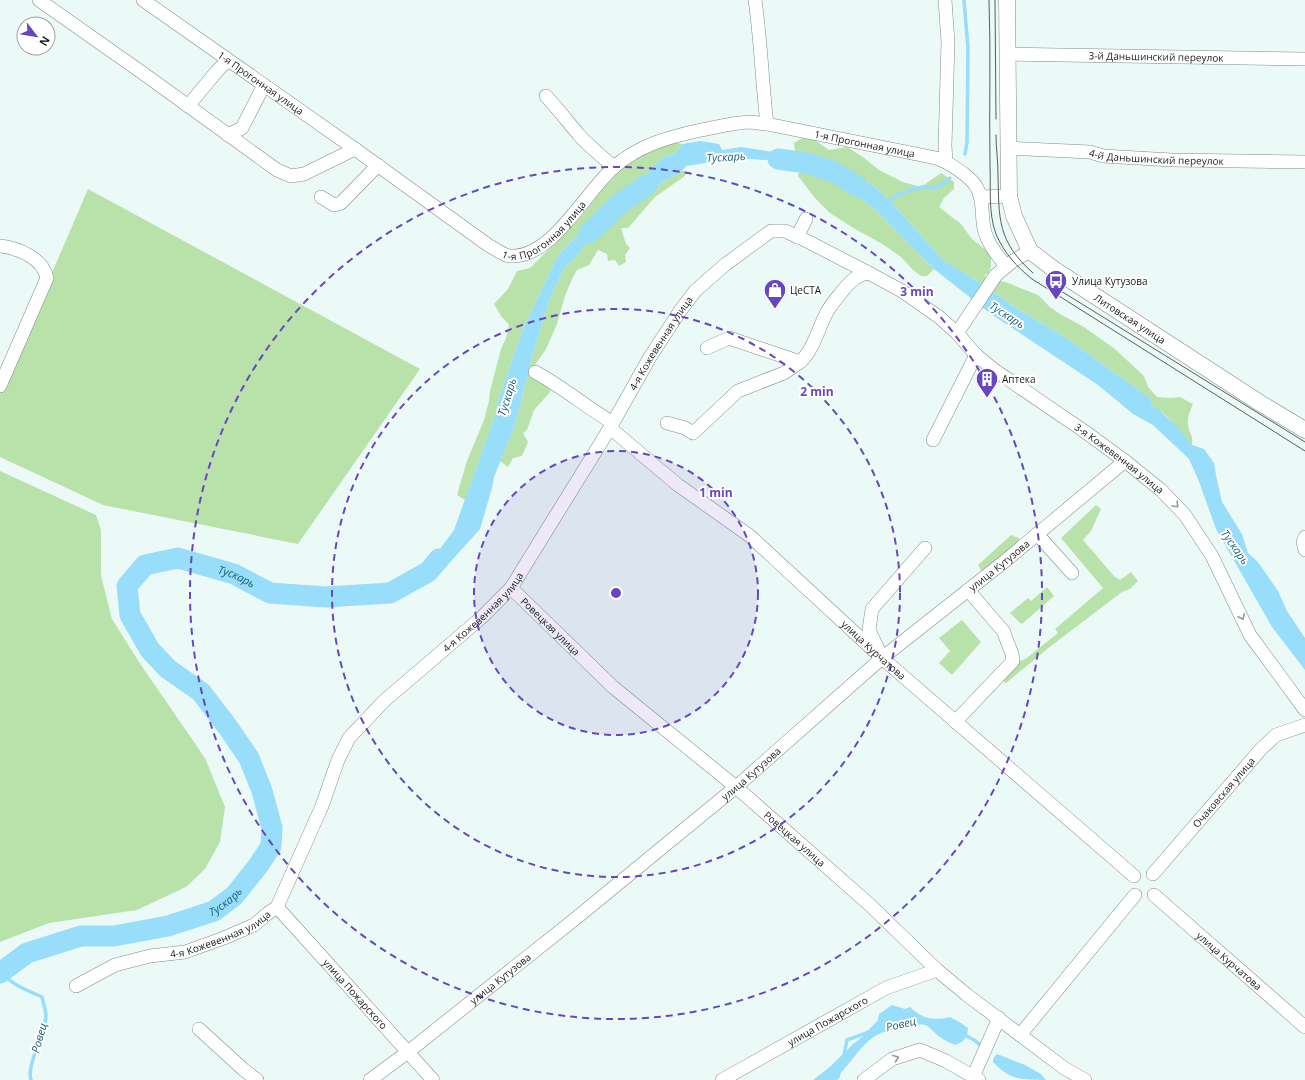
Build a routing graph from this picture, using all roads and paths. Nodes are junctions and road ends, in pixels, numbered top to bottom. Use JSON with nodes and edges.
{"nodes":[{"id":1,"x":39,"y":0,"type":"edge"},
{"id":2,"x":143,"y":0,"type":"edge"},
{"id":3,"x":755,"y":0,"type":"edge"},
{"id":4,"x":945,"y":0,"type":"edge"},
{"id":5,"x":1007,"y":0,"type":"edge"},
{"id":6,"x":1008,"y":54,"type":"junction"},
{"id":7,"x":1305,"y":59,"type":"edge"},
{"id":8,"x":228,"y":60,"type":"junction"},
{"id":9,"x":264,"y":85,"type":"junction"},
{"id":10,"x":546,"y":96,"type":"dead end"},
{"id":11,"x":188,"y":106,"type":"junction"},
{"id":12,"x":767,"y":124,"type":"junction"},
{"id":13,"x":228,"y":135,"type":"junction"},
{"id":14,"x":1008,"y":148,"type":"junction"},
{"id":15,"x":355,"y":149,"type":"junction"},
{"id":16,"x":946,"y":162,"type":"junction"},
{"id":17,"x":1305,"y":162,"type":"edge"},
{"id":18,"x":378,"y":165,"type":"junction"},
{"id":19,"x":614,"y":166,"type":"junction"},
{"id":20,"x":1009,"y":196,"type":"junction"},
{"id":21,"x":321,"y":197,"type":"dead end"},
{"id":22,"x":981,"y":197,"type":"junction"},
{"id":23,"x":806,"y":218,"type":"dead end"},
{"id":24,"x":797,"y":237,"type":"junction"},
{"id":25,"x":0,"y":246,"type":"edge"},
{"id":26,"x":1030,"y":251,"type":"junction"},
{"id":27,"x":1001,"y":271,"type":"junction"},
{"id":28,"x":867,"y":272,"type":"junction"},
{"id":29,"x":957,"y":334,"type":"junction"},
{"id":30,"x":707,"y":348,"type":"dead end"},
{"id":31,"x":976,"y":355,"type":"junction"},
{"id":32,"x":800,"y":362,"type":"junction"},
{"id":33,"x":535,"y":372,"type":"dead end"},
{"id":34,"x":0,"y":386,"type":"edge"},
{"id":35,"x":667,"y":423,"type":"dead end"},
{"id":36,"x":611,"y":426,"type":"junction"},
{"id":37,"x":1305,"y":430,"type":"edge"},
{"id":38,"x":933,"y":440,"type":"dead end"},
{"id":39,"x":1126,"y":461,"type":"junction"},
{"id":40,"x":1037,"y":534,"type":"junction"},
{"id":41,"x":1305,"y":537,"type":"edge"},
{"id":42,"x":925,"y":548,"type":"dead end"},
{"id":43,"x":1305,"y":550,"type":"edge"},
{"id":44,"x":1072,"y":573,"type":"dead end"},
{"id":45,"x":511,"y":588,"type":"junction"},
{"id":46,"x":968,"y":590,"type":"junction"},
{"id":47,"x":882,"y":658,"type":"junction"},
{"id":48,"x":1305,"y":710,"type":"edge"},
{"id":49,"x":955,"y":722,"type":"junction"},
{"id":50,"x":1305,"y":725,"type":"edge"},
{"id":51,"x":736,"y":787,"type":"junction"},
{"id":52,"x":1153,"y":874,"type":"junction"},
{"id":53,"x":1134,"y":876,"type":"junction"},
{"id":54,"x":1135,"y":895,"type":"junction"},
{"id":55,"x":1154,"y":895,"type":"junction"},
{"id":56,"x":277,"y":908,"type":"junction"},
{"id":57,"x":937,"y":970,"type":"junction"},
{"id":58,"x":76,"y":986,"type":"dead end"},
{"id":59,"x":998,"y":1018,"type":"junction"},
{"id":60,"x":1305,"y":1027,"type":"edge"},
{"id":61,"x":199,"y":1029,"type":"dead end"},
{"id":62,"x":1020,"y":1035,"type":"junction"},
{"id":63,"x":408,"y":1052,"type":"junction"},
{"id":64,"x":976,"y":1078,"type":"edge"},
{"id":65,"x":257,"y":1080,"type":"edge"},
{"id":66,"x":370,"y":1080,"type":"edge"},
{"id":67,"x":433,"y":1080,"type":"edge"},
{"id":68,"x":722,"y":1080,"type":"edge"},
{"id":69,"x":864,"y":1080,"type":"edge"},
{"id":70,"x":1085,"y":1080,"type":"edge"}],
"edges":[{"from":1,"to":11,"type":"street"},
{"from":2,"to":8,"type":"street","name":"1-я Прогонная улица"},
{"from":3,"to":12,"type":"street"},
{"from":4,"to":16,"type":"street"},
{"from":5,"to":6,"type":"main road","name":"Литовская улица"},
{"from":6,"to":7,"type":"street","name":"3-й Даньшинский переулок"},
{"from":6,"to":14,"type":"main road","name":"Литовская улица"},
{"from":8,"to":9,"type":"street","name":"1-я Прогонная улица"},
{"from":8,"to":11,"type":"street"},
{"from":9,"to":13,"type":"street"},
{"from":9,"to":15,"type":"street","name":"1-я Прогонная улица"},
{"from":10,"to":19,"type":"street"},
{"from":11,"to":13,"type":"street"},
{"from":12,"to":16,"type":"street","name":"1-я Прогонная улица"},
{"from":12,"to":19,"type":"street","name":"1-я Прогонная улица"},
{"from":13,"to":15,"type":"street"},
{"from":14,"to":17,"type":"street","name":"4-й Даньшинский переулок"},
{"from":14,"to":20,"type":"main road","name":"Литовская улица"},
{"from":15,"to":18,"type":"street","name":"1-я Прогонная улица"},
{"from":16,"to":22,"type":"street","name":"1-я Прогонная улица"},
{"from":18,"to":19,"type":"street","name":"1-я Прогонная улица"},
{"from":18,"to":21,"type":"street"},
{"from":20,"to":22,"type":"street"},
{"from":20,"to":26,"type":"main road","name":"Литовская улица"},
{"from":22,"to":27,"type":"street"},
{"from":23,"to":24,"type":"street"},
{"from":24,"to":28,"type":"street","name":"4-я Кожевенная улица"},
{"from":24,"to":36,"type":"street","name":"4-я Кожевенная улица"},
{"from":25,"to":34,"type":"street"},
{"from":26,"to":27,"type":"street"},
{"from":26,"to":37,"type":"main road","name":"Литовская улица"},
{"from":27,"to":29,"type":"street"},
{"from":28,"to":29,"type":"street","name":"3-я Кожевенная улица"},
{"from":28,"to":32,"type":"street"},
{"from":29,"to":31,"type":"street","name":"3-я Кожевенная улица"},
{"from":30,"to":32,"type":"street"},
{"from":31,"to":38,"type":"street"},
{"from":31,"to":39,"type":"street","name":"3-я Кожевенная улица"},
{"from":32,"to":35,"type":"street"},
{"from":33,"to":36,"type":"street","name":"улица Курчатова"},
{"from":36,"to":45,"type":"street","name":"4-я Кожевенная улица"},
{"from":36,"to":47,"type":"street","name":"улица Курчатова"},
{"from":39,"to":40,"type":"street","name":"улица Кутузова"},
{"from":39,"to":48,"type":"street","name":"3-я Кожевенная улица","one_way":true},
{"from":40,"to":44,"type":"street"},
{"from":40,"to":46,"type":"street","name":"улица Кутузова"},
{"from":41,"to":43,"type":"street"},
{"from":42,"to":47,"type":"street"},
{"from":45,"to":51,"type":"street","name":"Ровецкая улица"},
{"from":45,"to":56,"type":"street","name":"4-я Кожевенная улица"},
{"from":46,"to":47,"type":"street","name":"улица Кутузова"},
{"from":46,"to":49,"type":"street"},
{"from":47,"to":49,"type":"street","name":"улица Курчатова"},
{"from":47,"to":51,"type":"street","name":"улица Кутузова"},
{"from":49,"to":53,"type":"street","name":"улица Курчатова"},
{"from":50,"to":52,"type":"street","name":"Очаковская улица"},
{"from":51,"to":57,"type":"street","name":"Ровецкая улица"},
{"from":51,"to":63,"type":"street","name":"улица Кутузова"},
{"from":52,"to":53,"type":"street"},
{"from":52,"to":55,"type":"street"},
{"from":53,"to":54,"type":"street"},
{"from":54,"to":55,"type":"street"},
{"from":54,"to":62,"type":"street"},
{"from":55,"to":60,"type":"street","name":"улица Курчатова"},
{"from":56,"to":58,"type":"street","name":"4-я Кожевенная улица"},
{"from":56,"to":63,"type":"street","name":"улица Пожарского"},
{"from":57,"to":59,"type":"street","name":"Ровецкая улица"},
{"from":57,"to":68,"type":"street","name":"улица Пожарского"},
{"from":59,"to":62,"type":"street","name":"Ровецкая улица"},
{"from":59,"to":64,"type":"street"},
{"from":61,"to":65,"type":"street"},
{"from":62,"to":70,"type":"street","name":"Ровецкая улица"},
{"from":63,"to":66,"type":"street","name":"улица Кутузова"},
{"from":63,"to":67,"type":"street","name":"улица Пожарского"},
{"from":69,"to":64,"type":"street","one_way":true}]}
